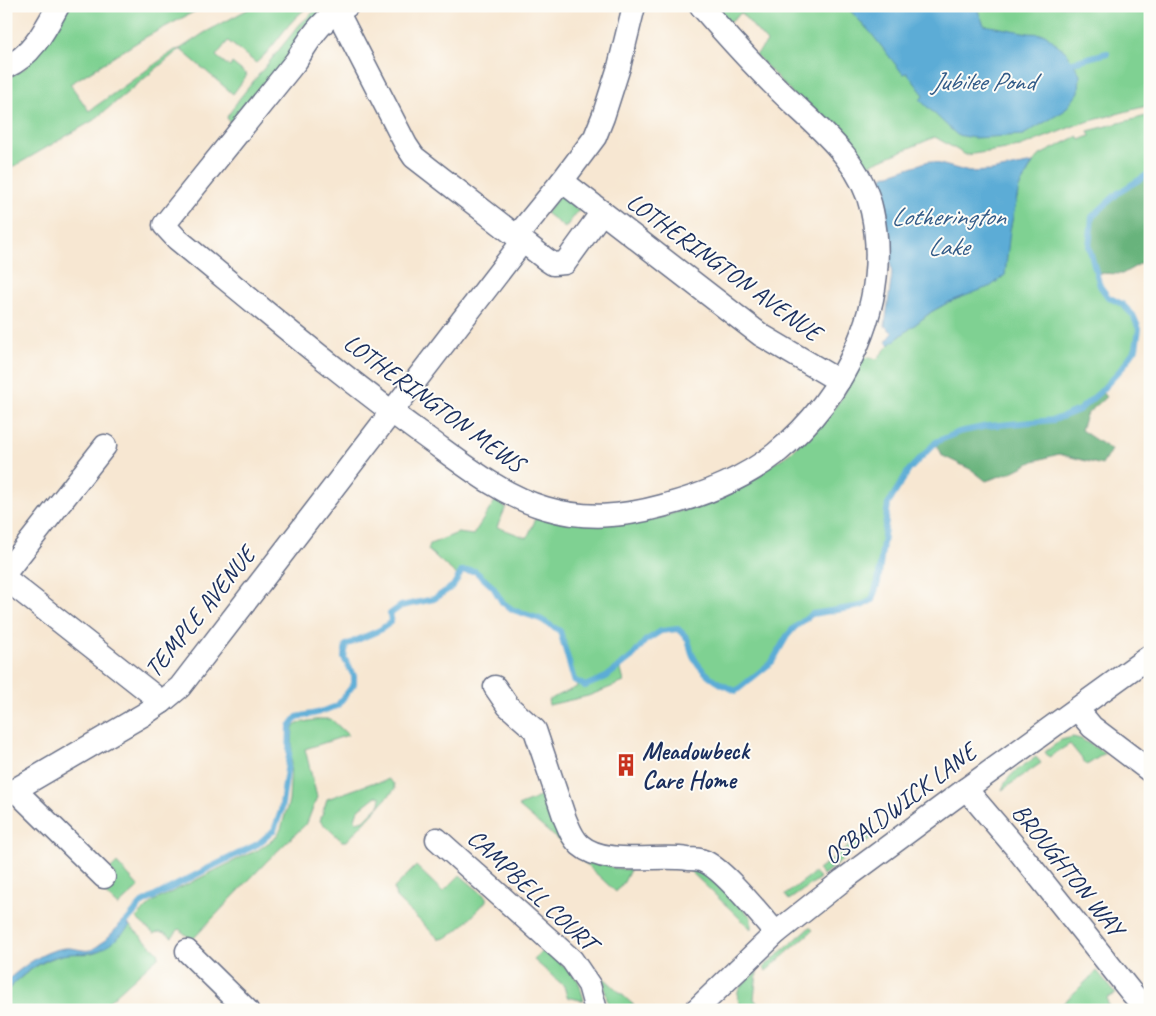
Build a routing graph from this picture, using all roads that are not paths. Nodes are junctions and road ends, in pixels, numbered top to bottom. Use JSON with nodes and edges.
{"nodes":[{"id":1,"x":58,"y":6,"type":"edge"},
{"id":2,"x":634,"y":6,"type":"edge"},
{"id":3,"x":701,"y":6,"type":"edge"},
{"id":4,"x":342,"y":9,"type":"edge"},
{"id":5,"x":6,"y":67,"type":"edge"},
{"id":6,"x":562,"y":182,"type":"junction"},
{"id":7,"x":602,"y":212,"type":"junction"},
{"id":8,"x":520,"y":238,"type":"junction"},
{"id":9,"x":838,"y":382,"type":"junction"},
{"id":10,"x":391,"y":412,"type":"junction"},
{"id":11,"x":105,"y":446,"type":"dead end"},
{"id":12,"x":6,"y":572,"type":"edge"},
{"id":13,"x":6,"y":579,"type":"edge"},
{"id":14,"x":1150,"y":656,"type":"edge"},
{"id":15,"x":495,"y":688,"type":"dead end"},
{"id":16,"x":162,"y":702,"type":"junction"},
{"id":17,"x":1077,"y":709,"type":"junction"},
{"id":18,"x":1150,"y":771,"type":"edge"},
{"id":19,"x":966,"y":789,"type":"junction"},
{"id":20,"x":11,"y":793,"type":"edge"},
{"id":21,"x":438,"y":839,"type":"dead end"},
{"id":22,"x":104,"y":877,"type":"dead end"},
{"id":23,"x":776,"y":933,"type":"junction"},
{"id":24,"x":187,"y":951,"type":"dead end"},
{"id":25,"x":247,"y":1010,"type":"edge"},
{"id":26,"x":596,"y":1010,"type":"edge"},
{"id":27,"x":696,"y":1010,"type":"edge"},
{"id":28,"x":1147,"y":1010,"type":"edge"}],
"edges":[{"from":1,"to":5,"type":"street"},
{"from":2,"to":6,"type":"street"},
{"from":3,"to":9,"type":"street","name":"LOTHERINGTON MEWS"},
{"from":4,"to":8,"type":"street","name":"LOTHERINGTON AVENUE"},
{"from":4,"to":10,"type":"street","name":"LOTHERINGTON MEWS"},
{"from":6,"to":7,"type":"street","name":"LOTHERINGTON AVENUE"},
{"from":6,"to":8,"type":"street"},
{"from":7,"to":8,"type":"street","name":"LOTHERINGTON AVENUE"},
{"from":7,"to":9,"type":"street","name":"LOTHERINGTON AVENUE"},
{"from":8,"to":10,"type":"street"},
{"from":9,"to":10,"type":"street","name":"LOTHERINGTON MEWS"},
{"from":10,"to":16,"type":"street","name":"TEMPLE AVENUE"},
{"from":11,"to":12,"type":"street"},
{"from":13,"to":16,"type":"street"},
{"from":14,"to":17,"type":"street","name":"OSBALDWICK LANE"},
{"from":15,"to":23,"type":"street"},
{"from":16,"to":20,"type":"street","name":"TEMPLE AVENUE"},
{"from":17,"to":18,"type":"street"},
{"from":17,"to":19,"type":"street","name":"OSBALDWICK LANE"},
{"from":19,"to":23,"type":"street","name":"OSBALDWICK LANE"},
{"from":19,"to":28,"type":"street","name":"BROUGHTON WAY"},
{"from":20,"to":22,"type":"street"},
{"from":21,"to":26,"type":"street","name":"CAMPBELL COURT"},
{"from":23,"to":27,"type":"street","name":"OSBALDWICK LANE"},
{"from":24,"to":25,"type":"street"}]}
